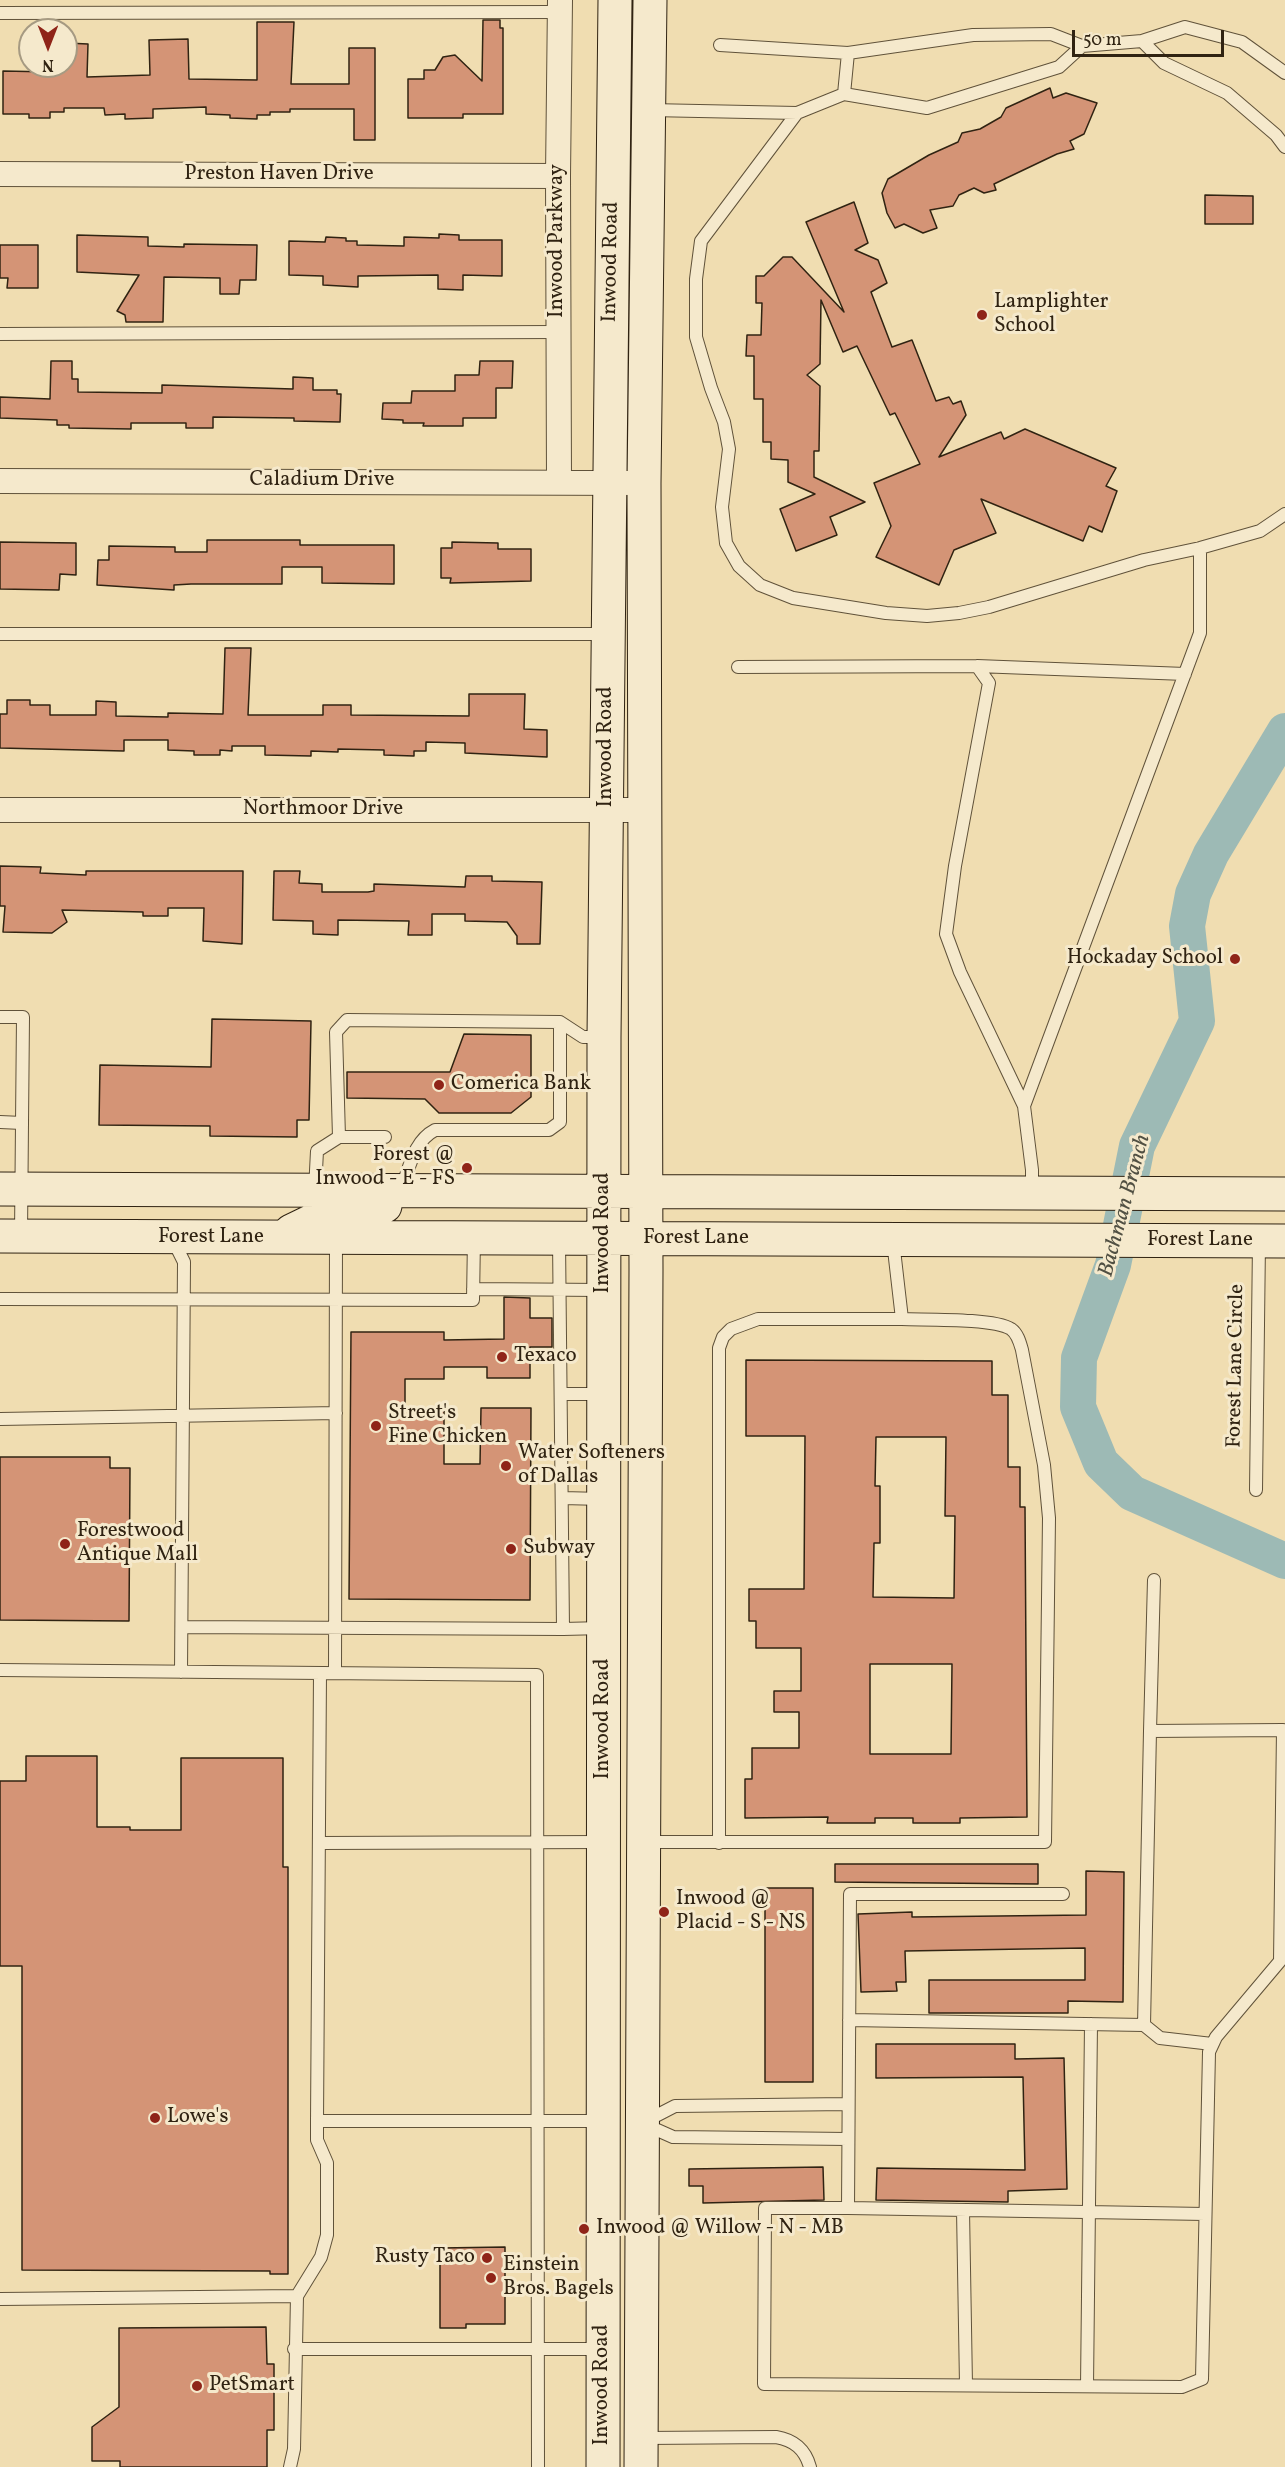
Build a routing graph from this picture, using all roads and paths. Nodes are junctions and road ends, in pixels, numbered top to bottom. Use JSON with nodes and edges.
{"nodes":[{"id":1,"x":615,"y":0,"type":"edge"},
{"id":2,"x":650,"y":0,"type":"edge"},
{"id":3,"x":560,"y":6,"type":"edge"},
{"id":4,"x":0,"y":13,"type":"edge"},
{"id":5,"x":1142,"y":41,"type":"junction"},
{"id":6,"x":720,"y":45,"type":"dead end"},
{"id":7,"x":1082,"y":46,"type":"junction"},
{"id":8,"x":848,"y":53,"type":"junction"},
{"id":9,"x":1285,"y":73,"type":"edge"},
{"id":10,"x":844,"y":94,"type":"junction"},
{"id":11,"x":614,"y":110,"type":"junction"},
{"id":12,"x":649,"y":110,"type":"junction"},
{"id":13,"x":797,"y":113,"type":"junction"},
{"id":14,"x":1285,"y":147,"type":"edge"},
{"id":15,"x":0,"y":174,"type":"edge"},
{"id":16,"x":558,"y":176,"type":"junction"},
{"id":17,"x":558,"y":332,"type":"junction"},
{"id":18,"x":0,"y":334,"type":"edge"},
{"id":19,"x":0,"y":481,"type":"edge"},
{"id":20,"x":559,"y":482,"type":"junction"},
{"id":21,"x":609,"y":483,"type":"junction"},
{"id":22,"x":644,"y":483,"type":"junction"},
{"id":23,"x":1285,"y":514,"type":"edge"},
{"id":24,"x":1200,"y":548,"type":"junction"},
{"id":25,"x":0,"y":634,"type":"edge"},
{"id":26,"x":608,"y":634,"type":"junction"},
{"id":27,"x":977,"y":666,"type":"junction"},
{"id":28,"x":738,"y":667,"type":"dead end"},
{"id":29,"x":1185,"y":674,"type":"junction"},
{"id":30,"x":0,"y":810,"type":"edge"},
{"id":31,"x":606,"y":810,"type":"junction"},
{"id":32,"x":645,"y":810,"type":"junction"},
{"id":33,"x":0,"y":1017,"type":"edge"},
{"id":34,"x":560,"y":1023,"type":"junction"},
{"id":35,"x":604,"y":1037,"type":"junction"},
{"id":36,"x":1024,"y":1106,"type":"junction"},
{"id":37,"x":0,"y":1122,"type":"edge"},
{"id":38,"x":22,"y":1123,"type":"junction"},
{"id":39,"x":339,"y":1137,"type":"junction"},
{"id":40,"x":385,"y":1137,"type":"dead end"},
{"id":41,"x":11,"y":1189,"type":"edge"},
{"id":42,"x":172,"y":1191,"type":"junction"},
{"id":43,"x":315,"y":1191,"type":"junction"},
{"id":44,"x":400,"y":1192,"type":"junction"},
{"id":45,"x":604,"y":1193,"type":"junction"},
{"id":46,"x":645,"y":1193,"type":"junction"},
{"id":47,"x":1032,"y":1193,"type":"junction"},
{"id":48,"x":1285,"y":1194,"type":"edge"},
{"id":49,"x":11,"y":1236,"type":"edge"},
{"id":50,"x":172,"y":1238,"type":"junction"},
{"id":51,"x":276,"y":1238,"type":"junction"},
{"id":52,"x":474,"y":1238,"type":"junction"},
{"id":53,"x":559,"y":1238,"type":"junction"},
{"id":54,"x":646,"y":1238,"type":"junction"},
{"id":55,"x":336,"y":1239,"type":"junction"},
{"id":56,"x":604,"y":1239,"type":"junction"},
{"id":57,"x":893,"y":1240,"type":"junction"},
{"id":58,"x":1272,"y":1241,"type":"edge"},
{"id":59,"x":473,"y":1289,"type":"junction"},
{"id":60,"x":559,"y":1290,"type":"junction"},
{"id":61,"x":604,"y":1290,"type":"junction"},
{"id":62,"x":0,"y":1299,"type":"edge"},
{"id":63,"x":183,"y":1299,"type":"junction"},
{"id":64,"x":336,"y":1300,"type":"junction"},
{"id":65,"x":902,"y":1319,"type":"junction"},
{"id":66,"x":561,"y":1394,"type":"junction"},
{"id":67,"x":604,"y":1394,"type":"junction"},
{"id":68,"x":336,"y":1413,"type":"junction"},
{"id":69,"x":183,"y":1416,"type":"junction"},
{"id":70,"x":0,"y":1419,"type":"edge"},
{"id":71,"x":1256,"y":1490,"type":"dead end"},
{"id":72,"x":562,"y":1498,"type":"junction"},
{"id":73,"x":604,"y":1499,"type":"junction"},
{"id":74,"x":645,"y":1499,"type":"junction"},
{"id":75,"x":1154,"y":1580,"type":"dead end"},
{"id":76,"x":183,"y":1627,"type":"junction"},
{"id":77,"x":335,"y":1628,"type":"junction"},
{"id":78,"x":604,"y":1628,"type":"junction"},
{"id":79,"x":563,"y":1629,"type":"junction"},
{"id":80,"x":0,"y":1670,"type":"edge"},
{"id":81,"x":181,"y":1672,"type":"junction"},
{"id":82,"x":320,"y":1673,"type":"junction"},
{"id":83,"x":335,"y":1673,"type":"junction"},
{"id":84,"x":1150,"y":1731,"type":"junction"},
{"id":85,"x":537,"y":1842,"type":"junction"},
{"id":86,"x":604,"y":1842,"type":"junction"},
{"id":87,"x":644,"y":1842,"type":"junction"},
{"id":88,"x":319,"y":1843,"type":"junction"},
{"id":89,"x":719,"y":1843,"type":"junction"},
{"id":90,"x":1063,"y":1894,"type":"dead end"},
{"id":91,"x":849,"y":2020,"type":"junction"},
{"id":92,"x":1091,"y":2024,"type":"junction"},
{"id":93,"x":1144,"y":2025,"type":"junction"},
{"id":94,"x":1212,"y":2044,"type":"junction"},
{"id":95,"x":848,"y":2104,"type":"junction"},
{"id":96,"x":316,"y":2121,"type":"junction"},
{"id":97,"x":537,"y":2121,"type":"junction"},
{"id":98,"x":603,"y":2121,"type":"junction"},
{"id":99,"x":642,"y":2123,"type":"junction"},
{"id":100,"x":848,"y":2139,"type":"junction"},
{"id":101,"x":848,"y":2208,"type":"junction"},
{"id":102,"x":963,"y":2210,"type":"junction"},
{"id":103,"x":1090,"y":2212,"type":"junction"},
{"id":104,"x":1205,"y":2214,"type":"junction"},
{"id":105,"x":297,"y":2296,"type":"junction"},
{"id":106,"x":0,"y":2299,"type":"edge"},
{"id":107,"x":294,"y":2349,"type":"junction"},
{"id":108,"x":538,"y":2349,"type":"junction"},
{"id":109,"x":603,"y":2349,"type":"junction"},
{"id":110,"x":966,"y":2385,"type":"junction"},
{"id":111,"x":1086,"y":2386,"type":"junction"},
{"id":112,"x":641,"y":2452,"type":"edge"},
{"id":113,"x":290,"y":2467,"type":"edge"},
{"id":114,"x":538,"y":2467,"type":"edge"},
{"id":115,"x":603,"y":2467,"type":"edge"},
{"id":116,"x":810,"y":2467,"type":"edge"}],
"edges":[{"from":1,"to":11,"type":"main road","name":"Inwood Road"},
{"from":2,"to":12,"type":"main road","name":"Inwood Road"},
{"from":3,"to":4,"type":"lane"},
{"from":3,"to":16,"type":"street","name":"Inwood Parkway"},
{"from":5,"to":7,"type":"lane"},
{"from":5,"to":9,"type":"lane"},
{"from":5,"to":14,"type":"lane"},
{"from":6,"to":8,"type":"lane"},
{"from":7,"to":8,"type":"lane"},
{"from":7,"to":10,"type":"lane"},
{"from":8,"to":10,"type":"lane"},
{"from":10,"to":13,"type":"lane"},
{"from":11,"to":12,"type":"main road"},
{"from":11,"to":21,"type":"main road","name":"Inwood Road"},
{"from":12,"to":13,"type":"lane"},
{"from":12,"to":22,"type":"main road","name":"Inwood Road"},
{"from":13,"to":24,"type":"lane"},
{"from":15,"to":16,"type":"street","name":"Preston Haven Drive"},
{"from":16,"to":17,"type":"street","name":"Inwood Parkway"},
{"from":17,"to":18,"type":"lane"},
{"from":17,"to":20,"type":"street","name":"Inwood Parkway"},
{"from":19,"to":20,"type":"street","name":"Caladium Drive"},
{"from":20,"to":21,"type":"street","name":"Caladium Drive"},
{"from":21,"to":22,"type":"street","name":"Caladium Drive"},
{"from":21,"to":26,"type":"main road","name":"Inwood Road"},
{"from":22,"to":32,"type":"main road","name":"Inwood Road"},
{"from":23,"to":24,"type":"lane"},
{"from":24,"to":29,"type":"lane"},
{"from":25,"to":26,"type":"lane"},
{"from":26,"to":31,"type":"main road","name":"Inwood Road"},
{"from":27,"to":28,"type":"lane"},
{"from":27,"to":29,"type":"lane"},
{"from":27,"to":36,"type":"lane"},
{"from":29,"to":36,"type":"lane"},
{"from":30,"to":31,"type":"street","name":"Northmoor Drive"},
{"from":31,"to":32,"type":"street","name":"Northmoor Drive"},
{"from":31,"to":35,"type":"main road","name":"Inwood Road"},
{"from":32,"to":46,"type":"main road","name":"Inwood Road"},
{"from":33,"to":38,"type":"lane"},
{"from":34,"to":35,"type":"lane"},
{"from":34,"to":39,"type":"lane"},
{"from":34,"to":44,"type":"lane"},
{"from":35,"to":45,"type":"main road","name":"Inwood Road"},
{"from":36,"to":47,"type":"lane"},
{"from":37,"to":38,"type":"lane"},
{"from":38,"to":41,"type":"lane"},
{"from":39,"to":40,"type":"lane"},
{"from":39,"to":43,"type":"lane"},
{"from":41,"to":42,"type":"main road"},
{"from":41,"to":49,"type":"lane"},
{"from":42,"to":43,"type":"main road"},
{"from":42,"to":50,"type":"main road"},
{"from":43,"to":44,"type":"main road"},
{"from":44,"to":45,"type":"main road"},
{"from":44,"to":51,"type":"main road"},
{"from":45,"to":46,"type":"main road"},
{"from":45,"to":56,"type":"main road","name":"Inwood Road"},
{"from":46,"to":47,"type":"main road"},
{"from":46,"to":54,"type":"main road","name":"Inwood Road"},
{"from":47,"to":48,"type":"main road"},
{"from":49,"to":50,"type":"main road","name":"Forest Lane"},
{"from":50,"to":51,"type":"main road","name":"Forest Lane"},
{"from":50,"to":63,"type":"lane"},
{"from":51,"to":55,"type":"main road","name":"Forest Lane"},
{"from":52,"to":53,"type":"main road","name":"Forest Lane"},
{"from":52,"to":55,"type":"main road","name":"Forest Lane"},
{"from":52,"to":59,"type":"lane"},
{"from":53,"to":56,"type":"main road","name":"Forest Lane"},
{"from":53,"to":60,"type":"lane"},
{"from":54,"to":56,"type":"main road","name":"Forest Lane"},
{"from":54,"to":57,"type":"main road","name":"Forest Lane"},
{"from":54,"to":74,"type":"main road","name":"Inwood Road"},
{"from":55,"to":64,"type":"lane"},
{"from":56,"to":61,"type":"main road","name":"Inwood Road"},
{"from":57,"to":58,"type":"main road","name":"Forest Lane"},
{"from":57,"to":65,"type":"lane"},
{"from":58,"to":71,"type":"lane","name":"Forest Lane Circle"},
{"from":59,"to":60,"type":"lane"},
{"from":59,"to":64,"type":"lane"},
{"from":60,"to":61,"type":"lane"},
{"from":60,"to":66,"type":"lane"},
{"from":61,"to":67,"type":"main road","name":"Inwood Road"},
{"from":62,"to":63,"type":"lane"},
{"from":63,"to":64,"type":"lane"},
{"from":63,"to":69,"type":"lane"},
{"from":64,"to":68,"type":"lane"},
{"from":65,"to":89,"type":"lane"},
{"from":65,"to":89,"type":"lane"},
{"from":66,"to":67,"type":"lane"},
{"from":66,"to":72,"type":"lane"},
{"from":67,"to":73,"type":"main road","name":"Inwood Road"},
{"from":68,"to":69,"type":"lane"},
{"from":68,"to":77,"type":"lane"},
{"from":69,"to":70,"type":"lane"},
{"from":69,"to":76,"type":"lane"},
{"from":72,"to":73,"type":"lane"},
{"from":72,"to":79,"type":"lane"},
{"from":73,"to":74,"type":"main road"},
{"from":73,"to":78,"type":"main road","name":"Inwood Road"},
{"from":74,"to":87,"type":"main road","name":"Inwood Road"},
{"from":75,"to":84,"type":"lane"},
{"from":76,"to":77,"type":"lane"},
{"from":76,"to":81,"type":"lane"},
{"from":77,"to":79,"type":"lane"},
{"from":77,"to":83,"type":"lane"},
{"from":78,"to":79,"type":"lane"},
{"from":78,"to":86,"type":"main road","name":"Inwood Road"},
{"from":80,"to":81,"type":"lane"},
{"from":81,"to":82,"type":"lane"},
{"from":82,"to":83,"type":"lane"},
{"from":82,"to":88,"type":"lane"},
{"from":83,"to":85,"type":"lane"},
{"from":84,"to":93,"type":"lane"},
{"from":84,"to":94,"type":"lane"},
{"from":85,"to":86,"type":"lane"},
{"from":85,"to":88,"type":"lane"},
{"from":85,"to":97,"type":"lane"},
{"from":86,"to":87,"type":"main road"},
{"from":86,"to":98,"type":"main road","name":"Inwood Road"},
{"from":87,"to":89,"type":"lane"},
{"from":87,"to":99,"type":"main road","name":"Inwood Road"},
{"from":88,"to":96,"type":"lane"},
{"from":90,"to":91,"type":"lane"},
{"from":91,"to":92,"type":"lane"},
{"from":91,"to":95,"type":"lane"},
{"from":92,"to":93,"type":"lane"},
{"from":92,"to":103,"type":"lane"},
{"from":93,"to":94,"type":"lane"},
{"from":94,"to":104,"type":"lane"},
{"from":95,"to":99,"type":"lane"},
{"from":95,"to":100,"type":"lane"},
{"from":96,"to":97,"type":"lane"},
{"from":96,"to":105,"type":"lane"},
{"from":97,"to":98,"type":"lane"},
{"from":97,"to":108,"type":"lane"},
{"from":98,"to":99,"type":"main road"},
{"from":98,"to":109,"type":"main road","name":"Inwood Road"},
{"from":99,"to":100,"type":"lane"},
{"from":99,"to":112,"type":"main road","name":"Inwood Road"},
{"from":100,"to":101,"type":"lane"},
{"from":101,"to":102,"type":"lane"},
{"from":101,"to":110,"type":"lane"},
{"from":102,"to":103,"type":"lane"},
{"from":102,"to":110,"type":"lane"},
{"from":103,"to":104,"type":"lane"},
{"from":103,"to":111,"type":"lane"},
{"from":104,"to":111,"type":"lane"},
{"from":105,"to":106,"type":"lane"},
{"from":105,"to":107,"type":"lane"},
{"from":107,"to":108,"type":"lane"},
{"from":107,"to":113,"type":"lane"},
{"from":108,"to":109,"type":"lane"},
{"from":108,"to":114,"type":"lane"},
{"from":109,"to":115,"type":"main road","name":"Inwood Road"},
{"from":110,"to":111,"type":"lane"},
{"from":112,"to":116,"type":"lane"}]}
